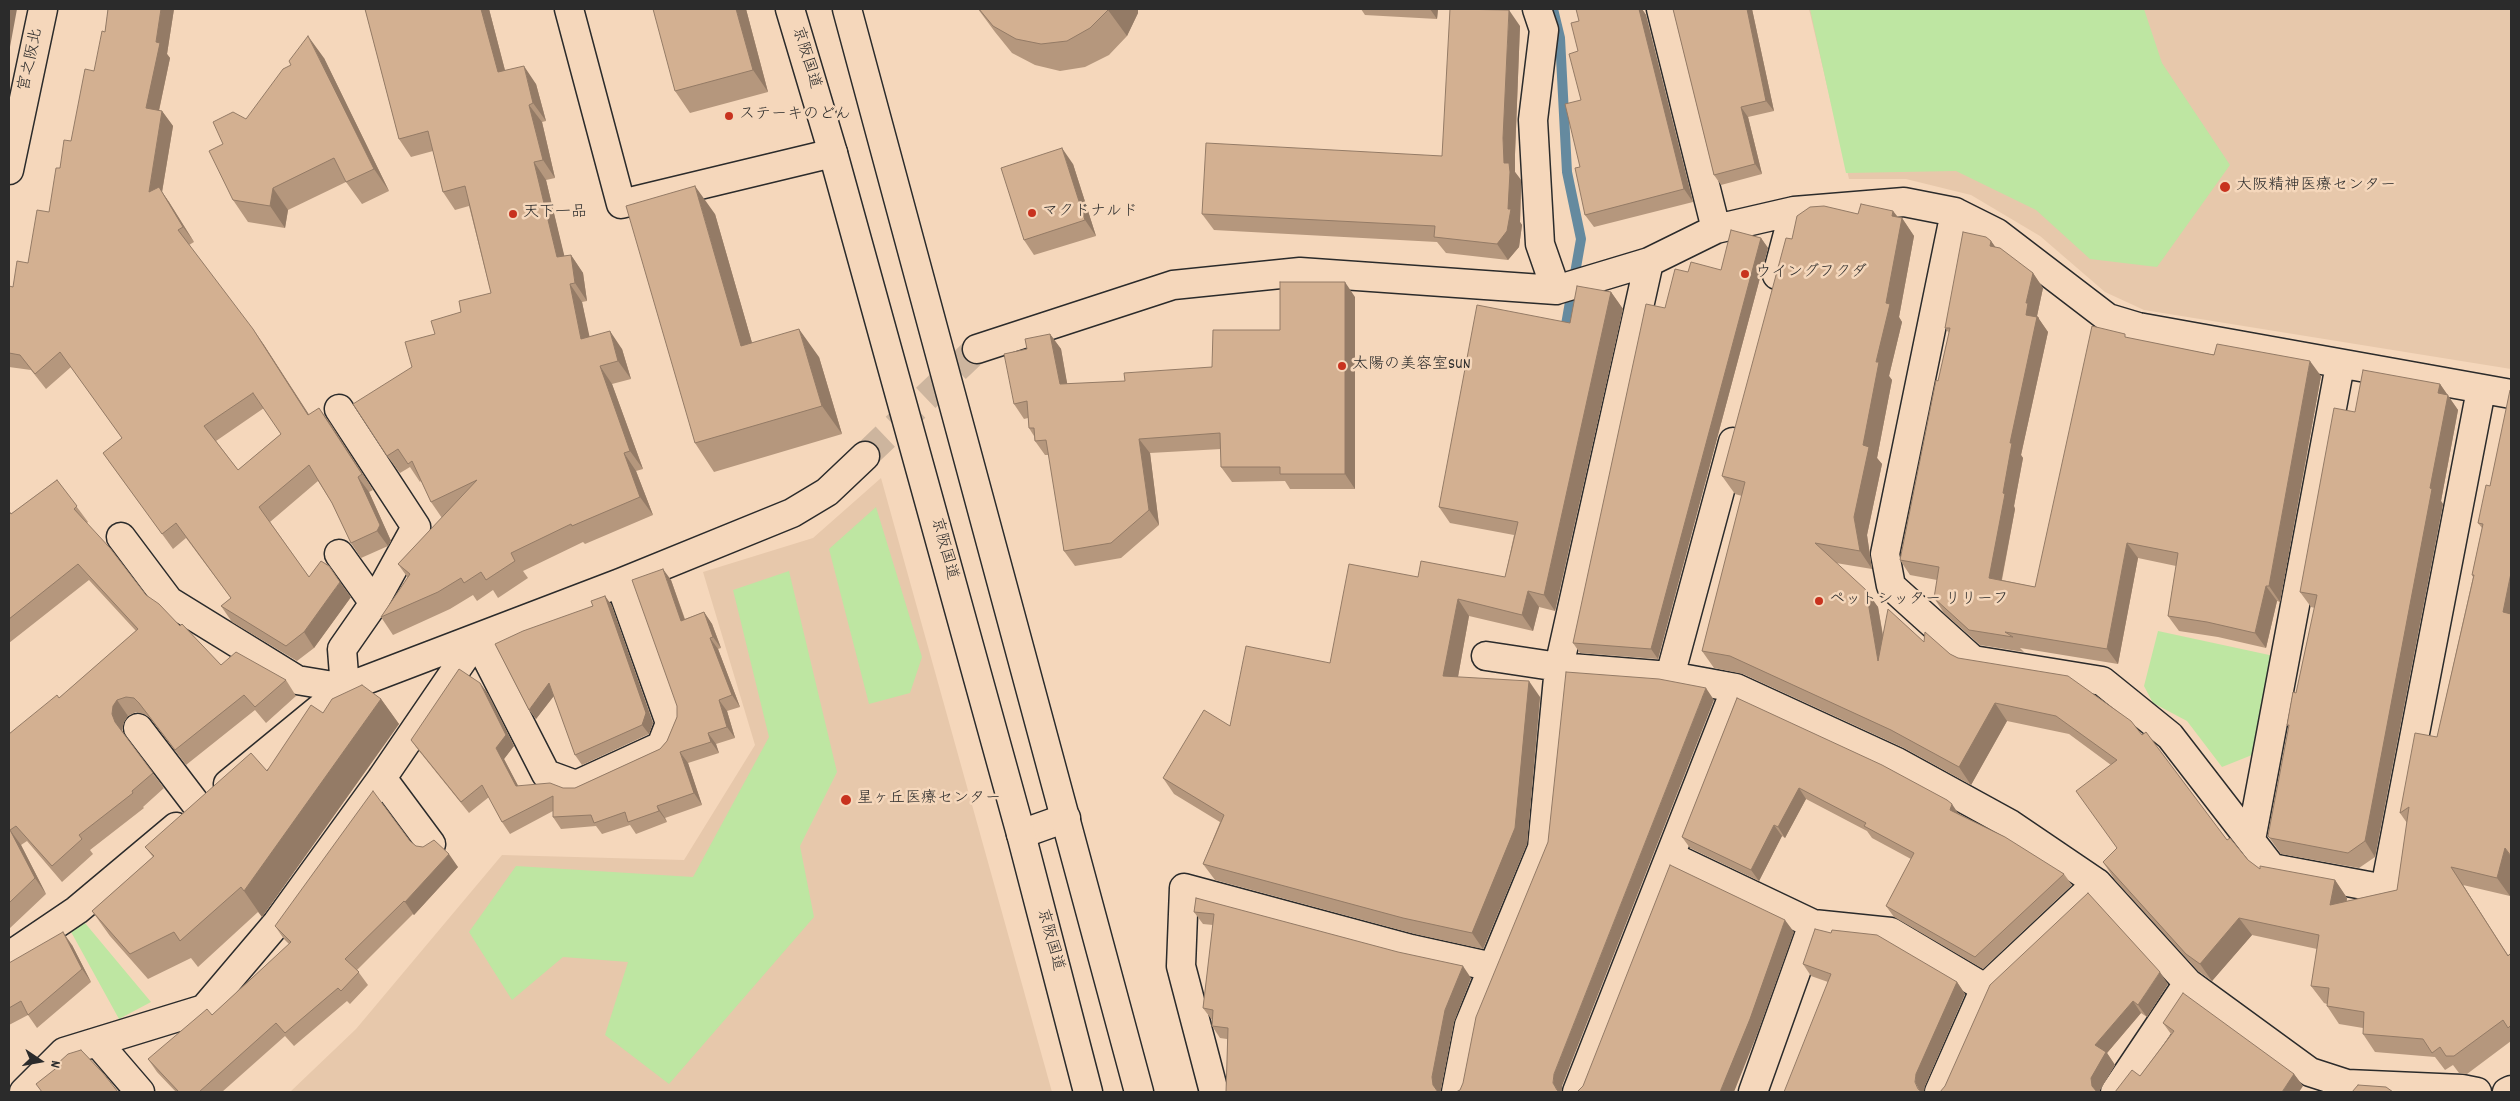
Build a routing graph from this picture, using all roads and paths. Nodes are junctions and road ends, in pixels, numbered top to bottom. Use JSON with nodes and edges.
{"nodes":[{"id":1,"x":43,"y":9,"type":"edge"},
{"id":2,"x":569,"y":9,"type":"edge"},
{"id":3,"x":790,"y":9,"type":"edge"},
{"id":4,"x":847,"y":9,"type":"edge"},
{"id":5,"x":1537,"y":9,"type":"edge"},
{"id":6,"x":1660,"y":9,"type":"edge"},
{"id":7,"x":833,"y":153,"type":"junction"},
{"id":8,"x":9,"y":170,"type":"edge"},
{"id":9,"x":1794,"y":211,"type":"junction"},
{"id":10,"x":1955,"y":212,"type":"junction"},
{"id":11,"x":1716,"y":229,"type":"junction"},
{"id":12,"x":1649,"y":262,"type":"junction"},
{"id":13,"x":1568,"y":286,"type":"junction"},
{"id":14,"x":1771,"y":296,"type":"edge"},
{"id":15,"x":977,"y":349,"type":"tunnel mouth"},
{"id":16,"x":2340,"y":365,"type":"junction"},
{"id":17,"x":2481,"y":390,"type":"junction"},
{"id":18,"x":2511,"y":394,"type":"edge"},
{"id":19,"x":339,"y":409,"type":"dead end"},
{"id":20,"x":1738,"y":420,"type":"edge"},
{"id":21,"x":865,"y":456,"type":"tunnel mouth"},
{"id":22,"x":121,"y":538,"type":"dead end"},
{"id":23,"x":339,"y":554,"type":"dead end"},
{"id":24,"x":620,"y":583,"type":"junction"},
{"id":25,"x":374,"y":604,"type":"junction"},
{"id":26,"x":476,"y":639,"type":"junction"},
{"id":27,"x":1486,"y":656,"type":"dead end"},
{"id":28,"x":1559,"y":667,"type":"junction"},
{"id":29,"x":1670,"y":676,"type":"junction"},
{"id":30,"x":345,"y":688,"type":"junction"},
{"id":31,"x":1736,"y":688,"type":"junction"},
{"id":32,"x":138,"y":728,"type":"dead end"},
{"id":33,"x":382,"y":778,"type":"junction"},
{"id":34,"x":199,"y":808,"type":"junction"},
{"id":35,"x":1066,"y":818,"type":"junction"},
{"id":36,"x":1021,"y":834,"type":"junction"},
{"id":37,"x":2251,"y":840,"type":"junction"},
{"id":38,"x":431,"y":844,"type":"edge"},
{"id":39,"x":1670,"y":856,"type":"junction"},
{"id":40,"x":2097,"y":883,"type":"junction"},
{"id":41,"x":1813,"y":924,"type":"junction"},
{"id":42,"x":9,"y":956,"type":"edge"},
{"id":43,"x":1493,"y":966,"type":"junction"},
{"id":44,"x":2188,"y":983,"type":"junction"},
{"id":45,"x":1985,"y":988,"type":"junction"},
{"id":46,"x":97,"y":1042,"type":"junction"},
{"id":47,"x":2344,"y":1088,"type":"edge"},
{"id":48,"x":2511,"y":1090,"type":"edge"},
{"id":49,"x":24,"y":1092,"type":"edge"},
{"id":50,"x":140,"y":1092,"type":"edge"},
{"id":51,"x":1088,"y":1092,"type":"edge"},
{"id":52,"x":1139,"y":1092,"type":"edge"},
{"id":53,"x":1214,"y":1092,"type":"edge"},
{"id":54,"x":1456,"y":1092,"type":"edge"},
{"id":55,"x":1577,"y":1092,"type":"edge"},
{"id":56,"x":1753,"y":1092,"type":"edge"},
{"id":57,"x":1939,"y":1092,"type":"edge"},
{"id":58,"x":2116,"y":1092,"type":"edge"},
{"id":59,"x":2477,"y":1092,"type":"edge"},
{"id":60,"x":2507,"y":1092,"type":"edge"}],
"edges":[{"from":1,"to":8,"type":"main road","name":"宮之阪北"},
{"from":2,"to":7,"type":"main road"},
{"from":3,"to":7,"type":"main road","name":"京阪国道"},
{"from":4,"to":35,"type":"main road"},
{"from":5,"to":13,"type":"main road"},
{"from":6,"to":11,"type":"main road"},
{"from":7,"to":36,"type":"main road","name":"京阪国道"},
{"from":9,"to":10,"type":"main road"},
{"from":9,"to":11,"type":"main road"},
{"from":9,"to":14,"type":"main road"},
{"from":10,"to":16,"type":"main road"},
{"from":10,"to":37,"type":"main road"},
{"from":11,"to":12,"type":"main road"},
{"from":12,"to":13,"type":"main road"},
{"from":12,"to":28,"type":"main road"},
{"from":13,"to":15,"type":"main road"},
{"from":16,"to":17,"type":"main road"},
{"from":16,"to":37,"type":"main road"},
{"from":17,"to":18,"type":"main road"},
{"from":17,"to":37,"type":"main road"},
{"from":19,"to":25,"type":"main road"},
{"from":20,"to":29,"type":"main road"},
{"from":21,"to":24,"type":"main road"},
{"from":22,"to":30,"type":"main road"},
{"from":23,"to":25,"type":"main road"},
{"from":24,"to":26,"type":"main road"},
{"from":24,"to":26,"type":"main road"},
{"from":25,"to":30,"type":"main road"},
{"from":26,"to":30,"type":"main road"},
{"from":26,"to":33,"type":"main road"},
{"from":27,"to":28,"type":"main road"},
{"from":28,"to":29,"type":"main road"},
{"from":28,"to":43,"type":"main road"},
{"from":29,"to":31,"type":"main road"},
{"from":30,"to":34,"type":"main road"},
{"from":31,"to":39,"type":"main road"},
{"from":31,"to":40,"type":"main road"},
{"from":32,"to":34,"type":"main road"},
{"from":33,"to":38,"type":"main road"},
{"from":33,"to":46,"type":"main road"},
{"from":34,"to":42,"type":"main road"},
{"from":35,"to":36,"type":"main road"},
{"from":35,"to":52,"type":"main road"},
{"from":36,"to":51,"type":"main road","name":"京阪国道"},
{"from":39,"to":41,"type":"main road"},
{"from":39,"to":55,"type":"main road"},
{"from":40,"to":44,"type":"main road"},
{"from":40,"to":45,"type":"main road"},
{"from":41,"to":45,"type":"main road"},
{"from":41,"to":56,"type":"main road"},
{"from":43,"to":53,"type":"main road"},
{"from":43,"to":54,"type":"main road"},
{"from":44,"to":47,"type":"main road"},
{"from":44,"to":58,"type":"main road"},
{"from":45,"to":57,"type":"main road"},
{"from":46,"to":49,"type":"main road"},
{"from":46,"to":50,"type":"main road"},
{"from":47,"to":59,"type":"main road"},
{"from":48,"to":60,"type":"main road"}]}
